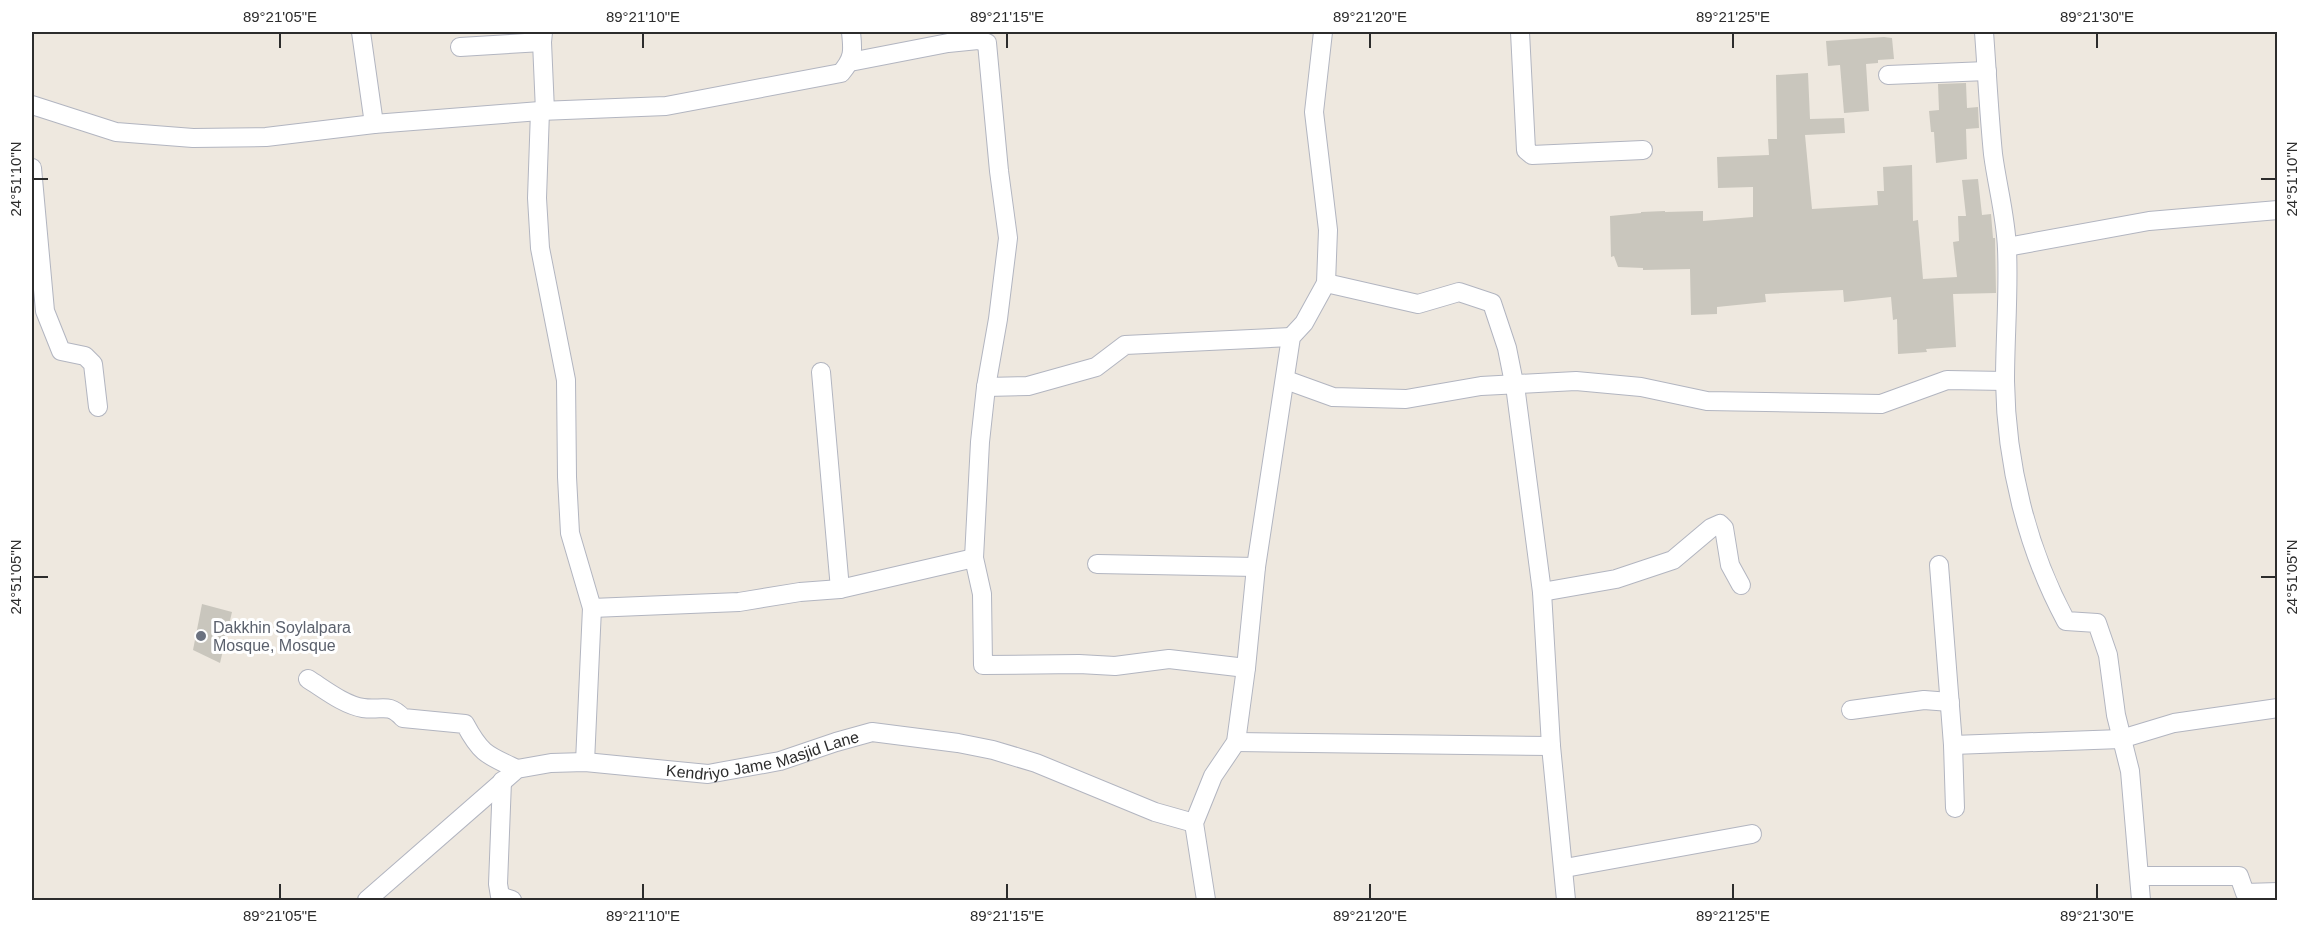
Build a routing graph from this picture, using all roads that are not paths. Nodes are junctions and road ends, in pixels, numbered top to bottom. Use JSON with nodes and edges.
{"nodes":[{"id":1,"x":361,"y":32,"type":"edge"},
{"id":2,"x":851,"y":32,"type":"edge"},
{"id":3,"x":1323,"y":32,"type":"edge"},
{"id":4,"x":1520,"y":32,"type":"edge"},
{"id":5,"x":1984,"y":32,"type":"edge"},
{"id":6,"x":542,"y":37,"type":"edge"},
{"id":7,"x":460,"y":47,"type":"dead end"},
{"id":8,"x":850,"y":62,"type":"junction"},
{"id":9,"x":1987,"y":71,"type":"junction"},
{"id":10,"x":1888,"y":75,"type":"dead end"},
{"id":11,"x":32,"y":105,"type":"edge"},
{"id":12,"x":542,"y":111,"type":"junction"},
{"id":13,"x":374,"y":124,"type":"junction"},
{"id":14,"x":1643,"y":150,"type":"dead end"},
{"id":15,"x":32,"y":168,"type":"edge"},
{"id":16,"x":2277,"y":210,"type":"edge"},
{"id":17,"x":2007,"y":247,"type":"junction"},
{"id":18,"x":1326,"y":283,"type":"junction"},
{"id":19,"x":1292,"y":337,"type":"junction"},
{"id":20,"x":821,"y":372,"type":"dead end"},
{"id":21,"x":1286,"y":381,"type":"junction"},
{"id":22,"x":2005,"y":381,"type":"junction"},
{"id":23,"x":1515,"y":385,"type":"junction"},
{"id":24,"x":986,"y":387,"type":"junction"},
{"id":25,"x":98,"y":407,"type":"dead end"},
{"id":26,"x":974,"y":558,"type":"junction"},
{"id":27,"x":1097,"y":564,"type":"dead end"},
{"id":28,"x":1939,"y":565,"type":"dead end"},
{"id":29,"x":1256,"y":567,"type":"junction"},
{"id":30,"x":1741,"y":585,"type":"dead end"},
{"id":31,"x":840,"y":590,"type":"junction"},
{"id":32,"x":1542,"y":592,"type":"junction"},
{"id":33,"x":592,"y":608,"type":"junction"},
{"id":34,"x":1246,"y":668,"type":"junction"},
{"id":35,"x":308,"y":679,"type":"dead end"},
{"id":36,"x":1950,"y":702,"type":"junction"},
{"id":37,"x":2277,"y":708,"type":"edge"},
{"id":38,"x":1851,"y":710,"type":"dead end"},
{"id":39,"x":2121,"y":739,"type":"junction"},
{"id":40,"x":1236,"y":742,"type":"junction"},
{"id":41,"x":1953,"y":745,"type":"junction"},
{"id":42,"x":1551,"y":746,"type":"junction"},
{"id":43,"x":585,"y":762,"type":"junction"},
{"id":44,"x":517,"y":769,"type":"junction"},
{"id":45,"x":502,"y":781,"type":"junction"},
{"id":46,"x":1955,"y":808,"type":"dead end"},
{"id":47,"x":1194,"y":823,"type":"junction"},
{"id":48,"x":1752,"y":834,"type":"dead end"},
{"id":49,"x":1565,"y":868,"type":"junction"},
{"id":50,"x":2140,"y":876,"type":"junction"},
{"id":51,"x":2277,"y":892,"type":"edge"},
{"id":52,"x":367,"y":900,"type":"edge"},
{"id":53,"x":513,"y":900,"type":"edge"},
{"id":54,"x":1206,"y":900,"type":"edge"},
{"id":55,"x":1566,"y":900,"type":"edge"},
{"id":56,"x":2141,"y":900,"type":"edge"}],
"edges":[{"from":1,"to":13,"type":"street"},
{"from":2,"to":8,"type":"street"},
{"from":3,"to":18,"type":"street"},
{"from":4,"to":14,"type":"street"},
{"from":5,"to":9,"type":"street"},
{"from":6,"to":7,"type":"street"},
{"from":6,"to":12,"type":"street"},
{"from":8,"to":12,"type":"street"},
{"from":8,"to":24,"type":"street"},
{"from":9,"to":10,"type":"street"},
{"from":9,"to":17,"type":"street"},
{"from":11,"to":13,"type":"street"},
{"from":12,"to":13,"type":"street"},
{"from":12,"to":33,"type":"street"},
{"from":15,"to":25,"type":"street"},
{"from":16,"to":17,"type":"street"},
{"from":17,"to":22,"type":"street"},
{"from":18,"to":19,"type":"street"},
{"from":18,"to":23,"type":"street"},
{"from":19,"to":21,"type":"street"},
{"from":19,"to":24,"type":"street"},
{"from":20,"to":31,"type":"street"},
{"from":21,"to":23,"type":"street"},
{"from":21,"to":29,"type":"street"},
{"from":22,"to":23,"type":"street"},
{"from":22,"to":39,"type":"street"},
{"from":23,"to":32,"type":"street"},
{"from":24,"to":26,"type":"street"},
{"from":26,"to":31,"type":"street"},
{"from":26,"to":34,"type":"street"},
{"from":27,"to":29,"type":"street"},
{"from":28,"to":36,"type":"street"},
{"from":29,"to":34,"type":"street"},
{"from":30,"to":32,"type":"street"},
{"from":31,"to":33,"type":"street"},
{"from":32,"to":42,"type":"street"},
{"from":33,"to":43,"type":"street"},
{"from":34,"to":40,"type":"street"},
{"from":35,"to":44,"type":"street"},
{"from":36,"to":38,"type":"street"},
{"from":36,"to":41,"type":"street"},
{"from":37,"to":39,"type":"street"},
{"from":39,"to":41,"type":"street"},
{"from":39,"to":50,"type":"street"},
{"from":40,"to":42,"type":"street"},
{"from":40,"to":47,"type":"street"},
{"from":41,"to":46,"type":"street"},
{"from":42,"to":49,"type":"street"},
{"from":43,"to":44,"type":"street","name":"Kendriyo Jame Masjid Lane"},
{"from":43,"to":47,"type":"street","name":"Kendriyo Jame Masjid Lane"},
{"from":44,"to":45,"type":"street","name":"Kendriyo Jame Masjid Lane"},
{"from":45,"to":52,"type":"street","name":"Kendriyo Jame Masjid Lane"},
{"from":45,"to":53,"type":"street"},
{"from":47,"to":54,"type":"street"},
{"from":48,"to":49,"type":"street"},
{"from":49,"to":55,"type":"street"},
{"from":50,"to":51,"type":"street"},
{"from":50,"to":56,"type":"street"}]}
